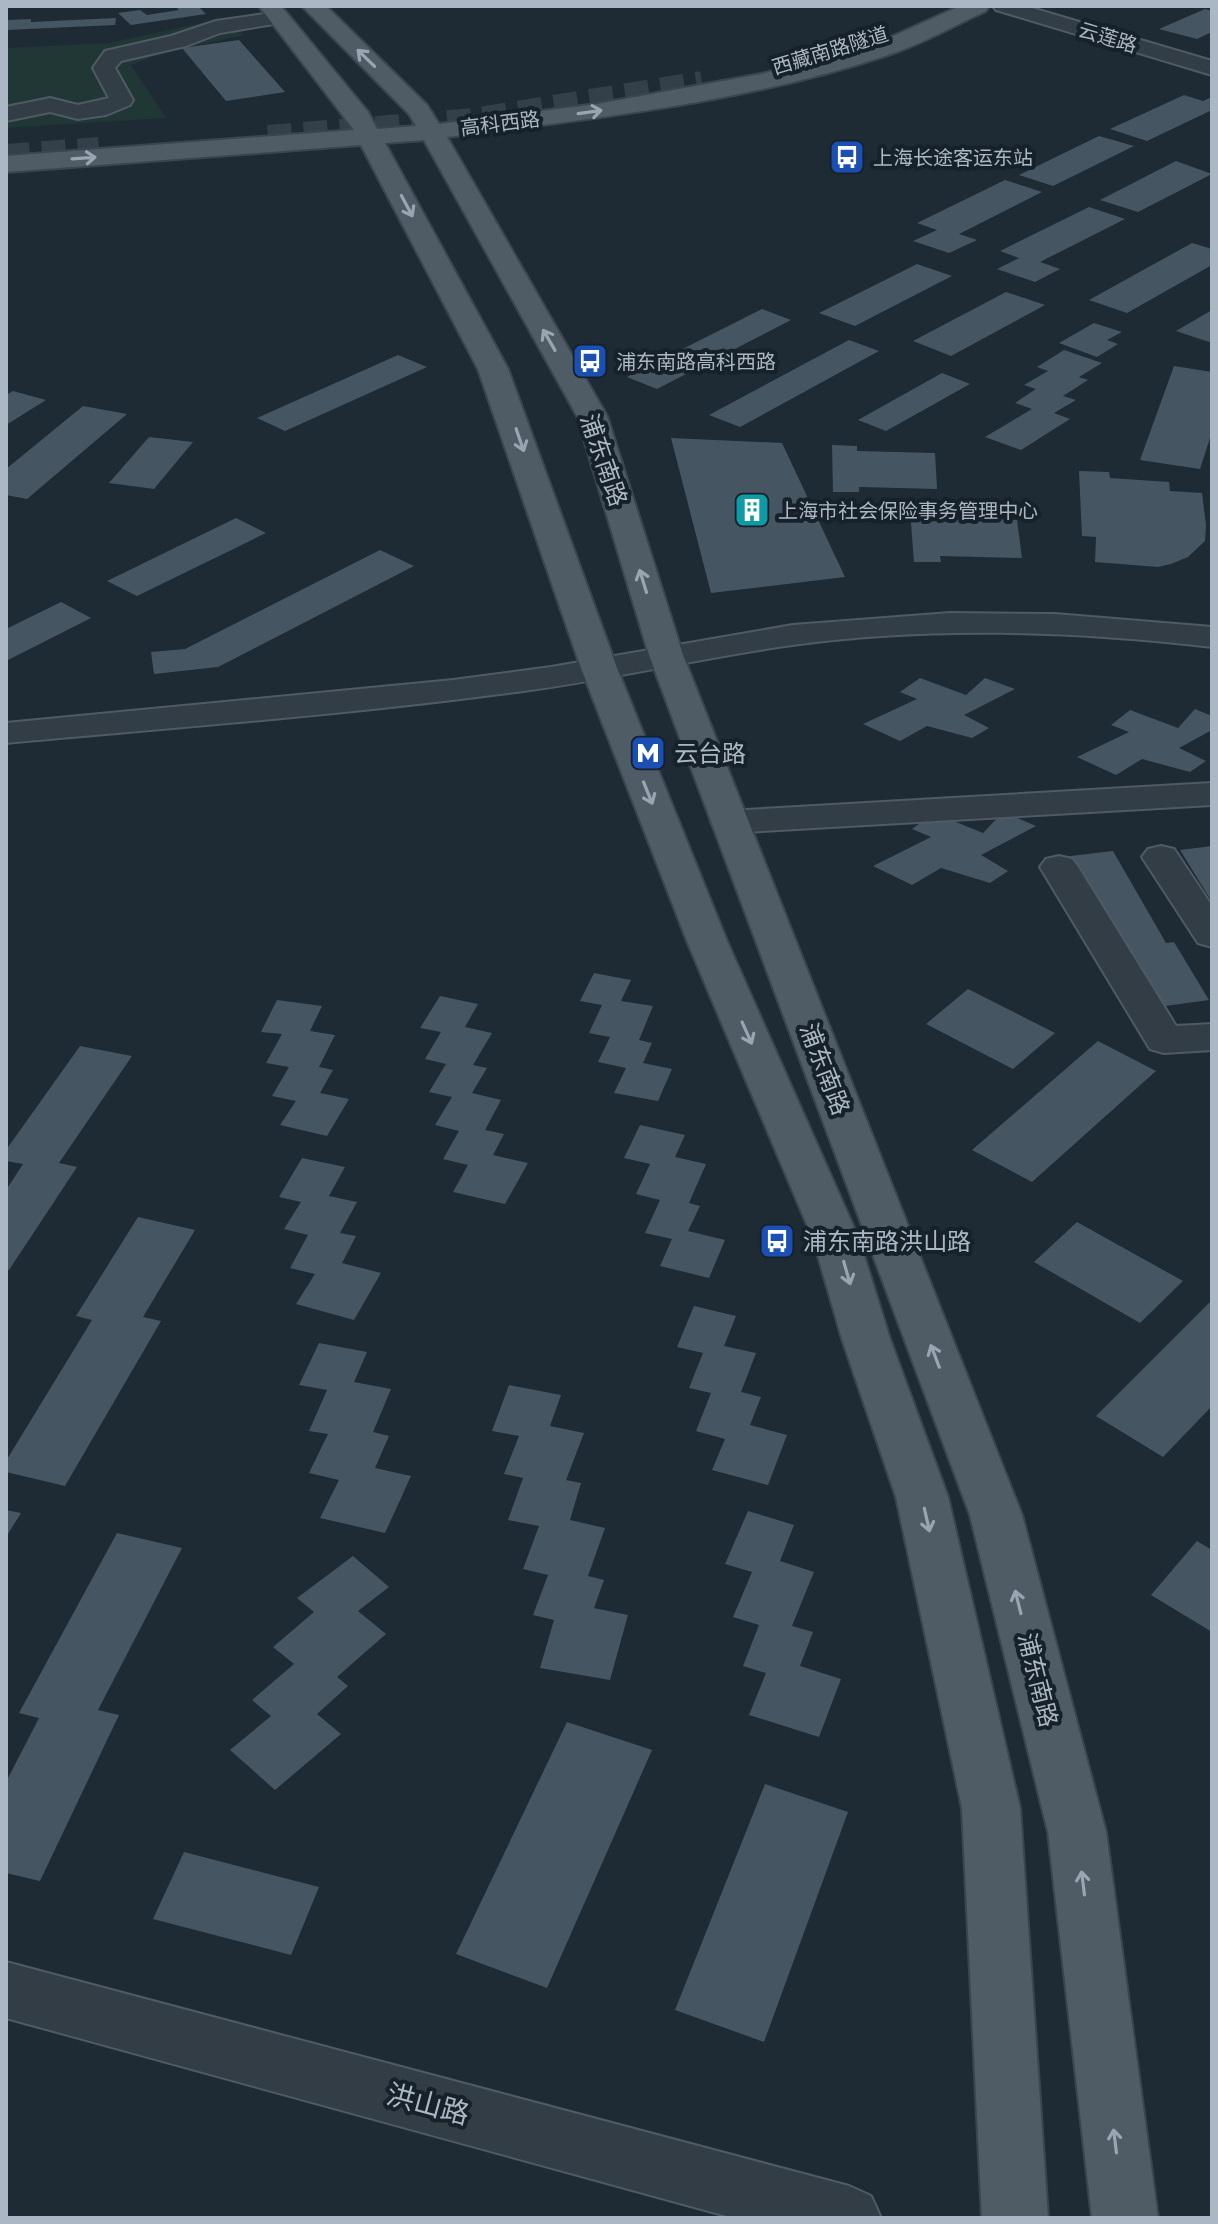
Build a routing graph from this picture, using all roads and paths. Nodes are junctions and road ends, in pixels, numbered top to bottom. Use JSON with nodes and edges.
{"nodes":[{"id":1,"x":313,"y":6,"type":"edge"},
{"id":2,"x":927,"y":6,"type":"edge"},
{"id":3,"x":956,"y":6,"type":"edge"},
{"id":4,"x":978,"y":6,"type":"edge"},
{"id":5,"x":1003,"y":6,"type":"edge"},
{"id":6,"x":274,"y":12,"type":"edge"},
{"id":7,"x":1212,"y":68,"type":"edge"},
{"id":8,"x":702,"y":83,"type":"tunnel mouth"},
{"id":9,"x":6,"y":114,"type":"edge"},
{"id":10,"x":424,"y":121,"type":"junction"},
{"id":11,"x":365,"y":127,"type":"junction"},
{"id":12,"x":6,"y":144,"type":"edge"},
{"id":13,"x":6,"y":164,"type":"edge"},
{"id":14,"x":1212,"y":637,"type":"edge"},
{"id":15,"x":666,"y":655,"type":"junction"},
{"id":16,"x":599,"y":668,"type":"junction"},
{"id":17,"x":6,"y":733,"type":"edge"},
{"id":18,"x":1212,"y":794,"type":"edge"},
{"id":19,"x":729,"y":822,"type":"junction"},
{"id":20,"x":1161,"y":857,"type":"dead end"},
{"id":21,"x":1059,"y":867,"type":"dead end"},
{"id":22,"x":1212,"y":935,"type":"edge"},
{"id":23,"x":1212,"y":1037,"type":"edge"},
{"id":24,"x":6,"y":1990,"type":"edge"},
{"id":25,"x":849,"y":2218,"type":"edge"},
{"id":26,"x":1015,"y":2218,"type":"edge"},
{"id":27,"x":1125,"y":2218,"type":"edge"}],
"edges":[{"from":10,"to":1,"type":"main road","name":"浦东南路","one_way":true},
{"from":2,"to":10,"type":"main road","name":"高科西路"},
{"from":3,"to":8,"type":"main road","name":"西藏南路隧道"},
{"from":10,"to":4,"type":"main road","name":"高科西路","one_way":true},
{"from":5,"to":7,"type":"street","name":"云莲路"},
{"from":6,"to":9,"type":"street"},
{"from":6,"to":11,"type":"main road"},
{"from":10,"to":11,"type":"main road","name":"高科西路"},
{"from":15,"to":10,"type":"main road","name":"浦东南路","one_way":true},
{"from":11,"to":12,"type":"main road","name":"高科西路"},
{"from":13,"to":11,"type":"main road","name":"高科西路","one_way":true},
{"from":11,"to":16,"type":"main road","one_way":true},
{"from":14,"to":15,"type":"street"},
{"from":15,"to":16,"type":"street"},
{"from":15,"to":19,"type":"main road","name":"浦东南路"},
{"from":16,"to":17,"type":"street"},
{"from":16,"to":26,"type":"main road","one_way":true},
{"from":18,"to":19,"type":"street"},
{"from":27,"to":19,"type":"main road","name":"浦东南路","one_way":true},
{"from":20,"to":22,"type":"street"},
{"from":21,"to":23,"type":"street"},
{"from":24,"to":25,"type":"street","name":"洪山路"}]}
